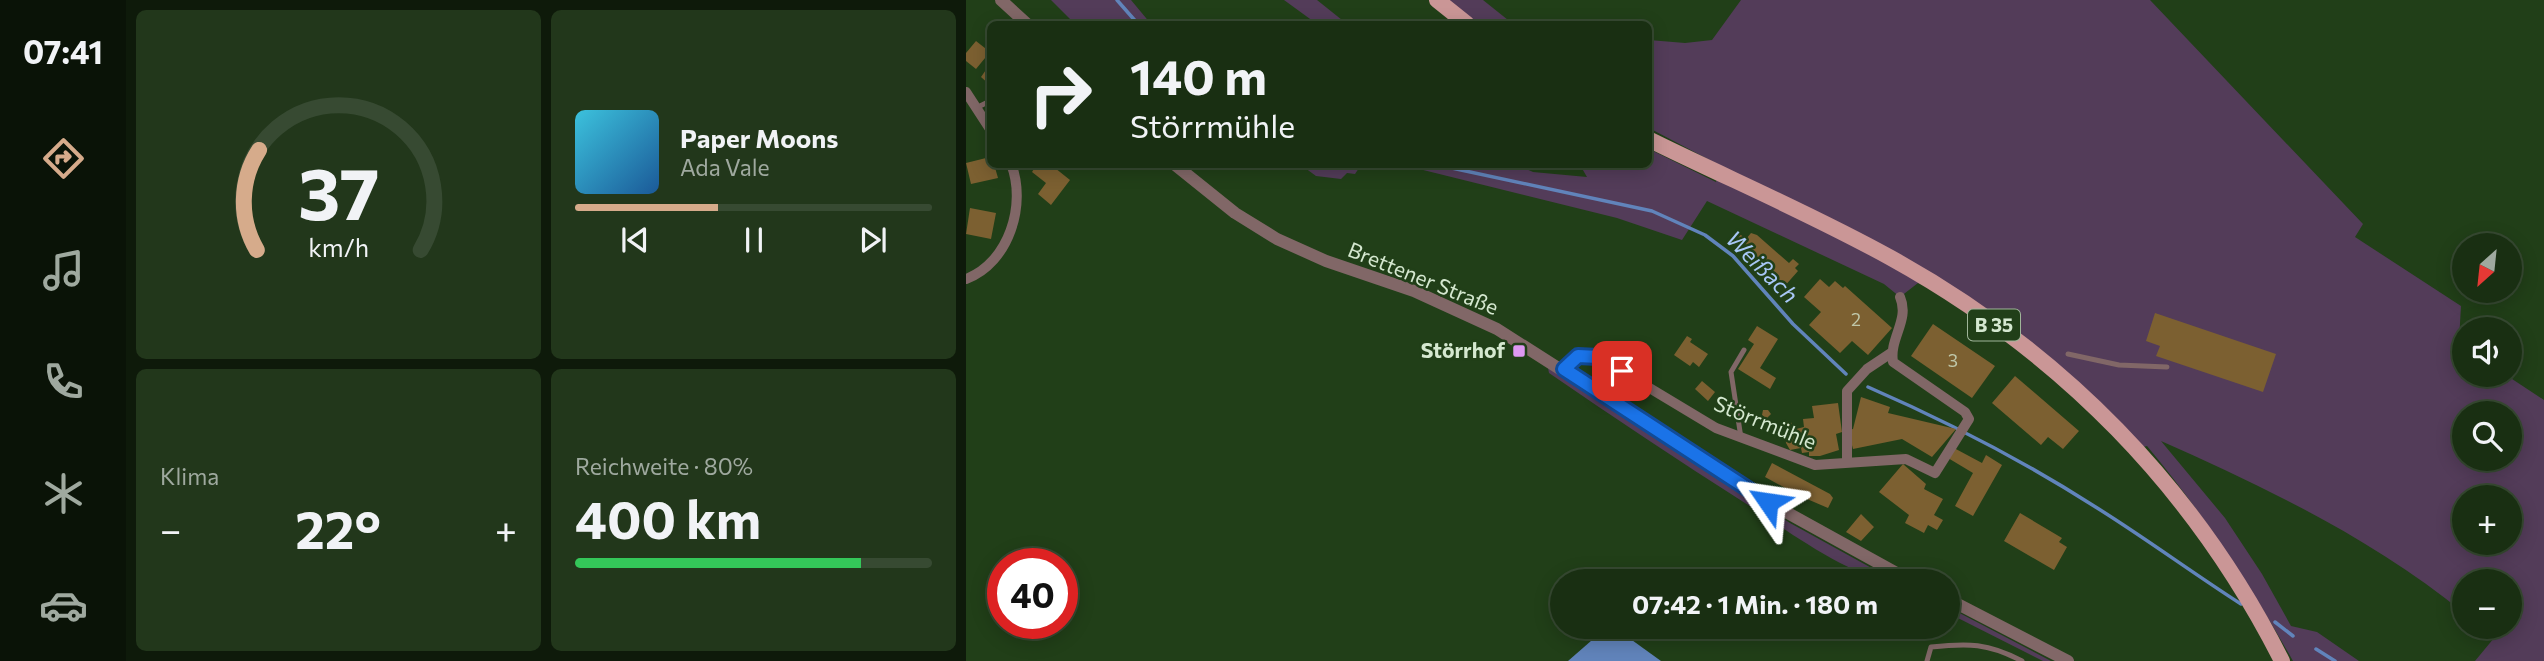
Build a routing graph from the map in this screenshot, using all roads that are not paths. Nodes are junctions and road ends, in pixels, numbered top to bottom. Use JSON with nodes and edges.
{"nodes":[{"id":1,"x":1001,"y":0,"type":"edge"},
{"id":2,"x":1437,"y":0,"type":"edge"},
{"id":3,"x":1024,"y":21,"type":"edge"},
{"id":4,"x":1463,"y":21,"type":"edge"},
{"id":5,"x":966,"y":92,"type":"edge"},
{"id":6,"x":987,"y":103,"type":"edge"},
{"id":7,"x":971,"y":111,"type":"edge"},
{"id":8,"x":987,"y":126,"type":"edge"},
{"id":9,"x":1652,"y":141,"type":"edge"},
{"id":10,"x":1012,"y":168,"type":"edge"},
{"id":11,"x":1179,"y":168,"type":"edge"},
{"id":12,"x":966,"y":279,"type":"edge"},
{"id":13,"x":1900,"y":297,"type":"dead end"},
{"id":14,"x":1744,"y":350,"type":"dead end"},
{"id":15,"x":1891,"y":353,"type":"junction"},
{"id":16,"x":2068,"y":354,"type":"dead end"},
{"id":17,"x":2167,"y":367,"type":"dead end"},
{"id":18,"x":1564,"y":369,"type":"junction"},
{"id":19,"x":1741,"y":438,"type":"junction"},
{"id":20,"x":1847,"y":462,"type":"junction"},
{"id":21,"x":1889,"y":569,"type":"edge"},
{"id":22,"x":1960,"y":605,"type":"edge"},
{"id":23,"x":1927,"y":661,"type":"edge"},
{"id":24,"x":2022,"y":661,"type":"edge"},
{"id":25,"x":2068,"y":661,"type":"edge"},
{"id":26,"x":2282,"y":661,"type":"edge"}],
"edges":[{"from":1,"to":3,"type":"street"},
{"from":2,"to":4,"type":"main road"},
{"from":5,"to":7,"type":"street"},
{"from":6,"to":7,"type":"lane"},
{"from":7,"to":8,"type":"street"},
{"from":9,"to":26,"type":"main road","number":"B 35"},
{"from":10,"to":12,"type":"street"},
{"from":11,"to":18,"type":"street","name":"Brettener Straße"},
{"from":13,"to":15,"type":"street"},
{"from":14,"to":19,"type":"lane"},
{"from":15,"to":20,"type":"street","name":"Störrmühle"},
{"from":15,"to":20,"type":"street","name":"Störrmühle"},
{"from":16,"to":17,"type":"lane"},
{"from":18,"to":19,"type":"street","name":"Störrmühle"},
{"from":18,"to":21,"type":"street","name":"Brettener Straße"},
{"from":19,"to":20,"type":"street","name":"Störrmühle"},
{"from":22,"to":25,"type":"street"},
{"from":23,"to":24,"type":"lane"}]}
